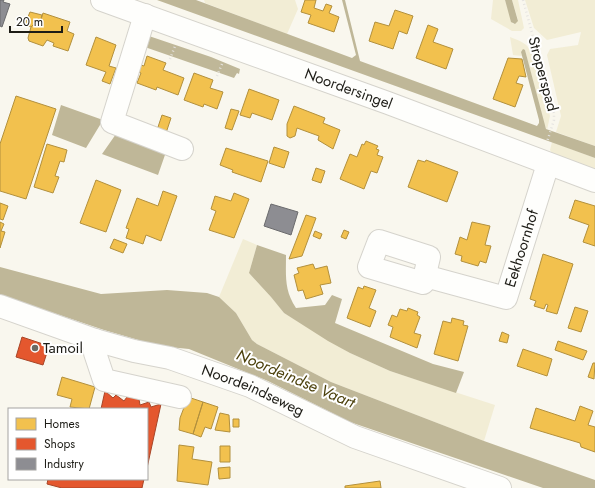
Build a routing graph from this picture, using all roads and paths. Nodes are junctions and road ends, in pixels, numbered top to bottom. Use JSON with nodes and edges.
{"nodes":[{"id":1,"x":102,"y":0,"type":"edge"},
{"id":2,"x":523,"y":0,"type":"edge"},
{"id":3,"x":145,"y":15,"type":"junction"},
{"id":4,"x":177,"y":42,"type":"dead end"},
{"id":5,"x":170,"y":59,"type":"dead end"},
{"id":6,"x":224,"y":59,"type":"dead end"},
{"id":7,"x":217,"y":76,"type":"dead end"},
{"id":8,"x":182,"y":149,"type":"dead end"},
{"id":9,"x":547,"y":155,"type":"junction"},
{"id":10,"x":595,"y":181,"type":"edge"},
{"id":11,"x":425,"y":276,"type":"dead end"},
{"id":12,"x":0,"y":306,"type":"edge"},
{"id":13,"x":95,"y":340,"type":"junction"},
{"id":14,"x":180,"y":397,"type":"dead end"},
{"id":15,"x":500,"y":488,"type":"edge"}],
"edges":[{"from":1,"to":3,"type":"street","name":"Noordersingel"},
{"from":2,"to":9,"type":"path","name":"Stroperspad"},
{"from":3,"to":8,"type":"street"},
{"from":3,"to":9,"type":"street","name":"Noordersingel"},
{"from":4,"to":5,"type":"path"},
{"from":6,"to":7,"type":"path"},
{"from":9,"to":10,"type":"street","name":"Noordersingel"},
{"from":9,"to":11,"type":"street","name":"Eekhoornhof"},
{"from":12,"to":13,"type":"street","name":"Noordeindseweg"},
{"from":13,"to":14,"type":"street"},
{"from":13,"to":15,"type":"street","name":"Noordeindseweg"}]}
